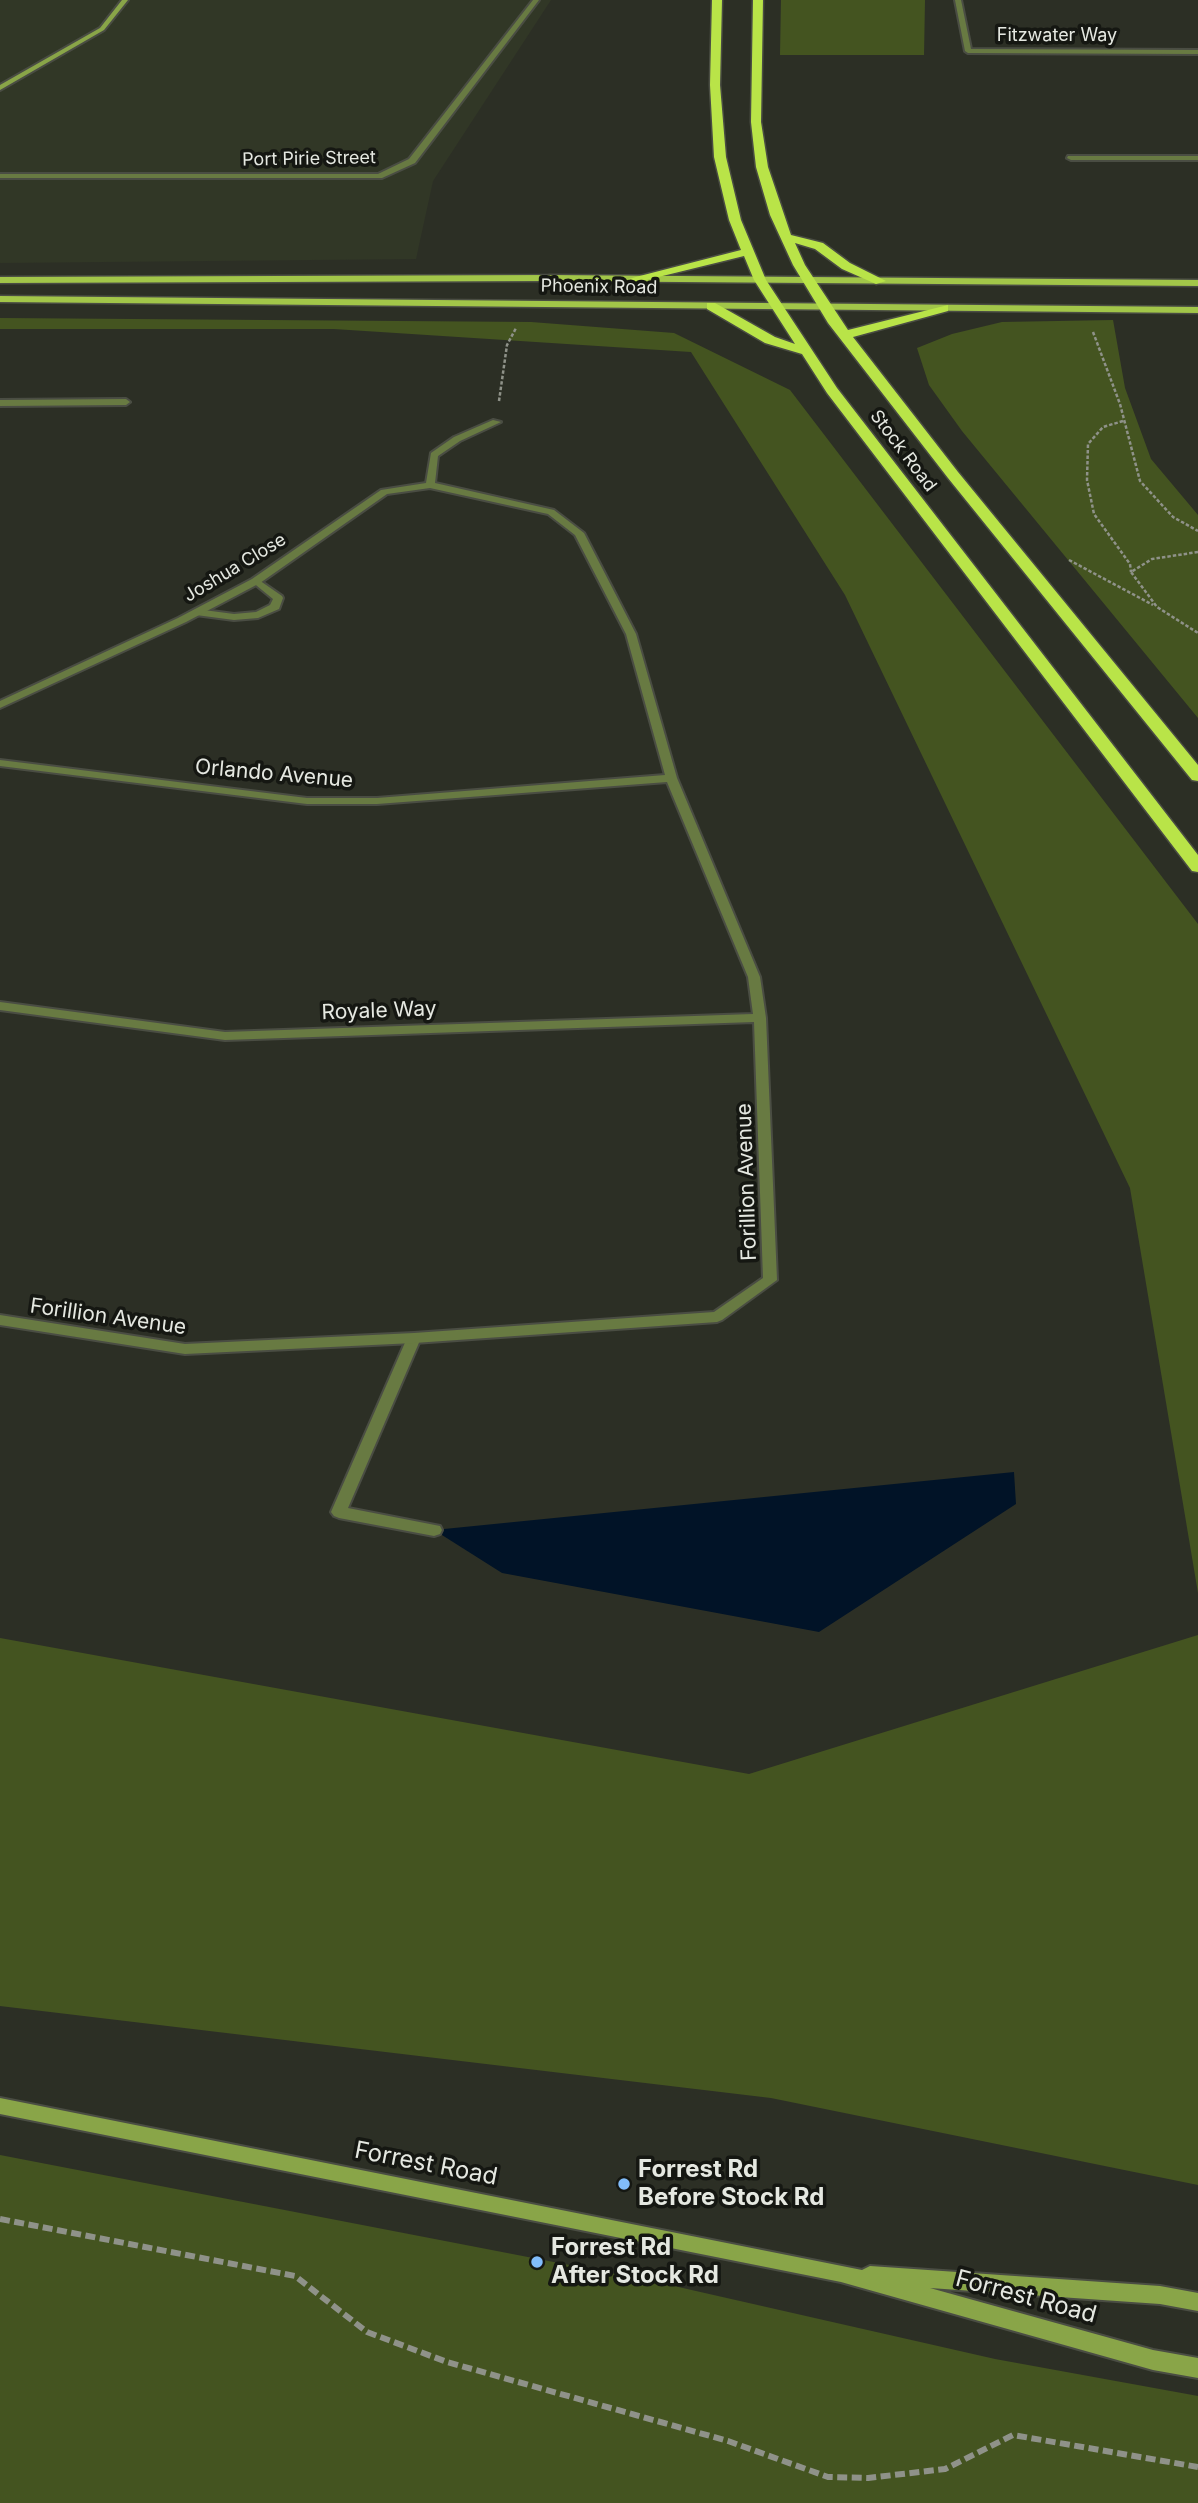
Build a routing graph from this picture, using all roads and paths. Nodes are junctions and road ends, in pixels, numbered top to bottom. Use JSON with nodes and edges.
{"nodes":[{"id":1,"x":125,"y":0,"type":"edge"},
{"id":2,"x":536,"y":0,"type":"edge"},
{"id":3,"x":717,"y":0,"type":"edge"},
{"id":4,"x":758,"y":0,"type":"edge"},
{"id":5,"x":958,"y":0,"type":"edge"},
{"id":6,"x":1198,"y":52,"type":"edge"},
{"id":7,"x":0,"y":88,"type":"edge"},
{"id":8,"x":1071,"y":158,"type":"dead end"},
{"id":9,"x":1198,"y":158,"type":"edge"},
{"id":10,"x":0,"y":176,"type":"edge"},
{"id":11,"x":785,"y":237,"type":"junction"},
{"id":12,"x":747,"y":252,"type":"junction"},
{"id":13,"x":634,"y":279,"type":"junction"},
{"id":14,"x":760,"y":279,"type":"junction"},
{"id":15,"x":0,"y":280,"type":"edge"},
{"id":16,"x":808,"y":280,"type":"junction"},
{"id":17,"x":880,"y":281,"type":"junction"},
{"id":18,"x":1198,"y":283,"type":"edge"},
{"id":19,"x":0,"y":299,"type":"edge"},
{"id":20,"x":710,"y":306,"type":"junction"},
{"id":21,"x":775,"y":306,"type":"junction"},
{"id":22,"x":825,"y":307,"type":"junction"},
{"id":23,"x":944,"y":308,"type":"junction"},
{"id":24,"x":1198,"y":310,"type":"edge"},
{"id":25,"x":521,"y":318,"type":"dead end"},
{"id":26,"x":1092,"y":330,"type":"dead end"},
{"id":27,"x":845,"y":335,"type":"junction"},
{"id":28,"x":804,"y":351,"type":"junction"},
{"id":29,"x":126,"y":402,"type":"dead end"},
{"id":30,"x":0,"y":403,"type":"edge"},
{"id":31,"x":1123,"y":421,"type":"junction"},
{"id":32,"x":496,"y":422,"type":"joint"},
{"id":33,"x":430,"y":485,"type":"junction"},
{"id":34,"x":1198,"y":531,"type":"edge"},
{"id":35,"x":1198,"y":552,"type":"edge"},
{"id":36,"x":1069,"y":560,"type":"dead end"},
{"id":37,"x":1131,"y":572,"type":"junction"},
{"id":38,"x":256,"y":581,"type":"junction"},
{"id":39,"x":1157,"y":607,"type":"junction"},
{"id":40,"x":196,"y":612,"type":"junction"},
{"id":41,"x":1198,"y":633,"type":"edge"},
{"id":42,"x":0,"y":705,"type":"edge"},
{"id":43,"x":0,"y":764,"type":"edge"},
{"id":44,"x":1198,"y":776,"type":"edge"},
{"id":45,"x":671,"y":778,"type":"junction"},
{"id":46,"x":1198,"y":867,"type":"edge"},
{"id":47,"x":0,"y":1006,"type":"edge"},
{"id":48,"x":760,"y":1018,"type":"junction"},
{"id":49,"x":0,"y":1320,"type":"edge"},
{"id":50,"x":414,"y":1338,"type":"junction"},
{"id":51,"x":434,"y":1530,"type":"dead end"},
{"id":52,"x":0,"y":2106,"type":"edge"},
{"id":53,"x":0,"y":2219,"type":"edge"},
{"id":54,"x":841,"y":2273,"type":"junction"},
{"id":55,"x":1198,"y":2302,"type":"edge"},
{"id":56,"x":1198,"y":2368,"type":"edge"},
{"id":57,"x":1198,"y":2467,"type":"edge"}],
"edges":[{"from":1,"to":7,"type":"main road"},
{"from":2,"to":10,"type":"street","name":"Port Pirie Street"},
{"from":3,"to":12,"type":"highway","name":"Stock Road"},
{"from":4,"to":11,"type":"highway","name":"Stock Road"},
{"from":5,"to":6,"type":"street","name":"Fitzwater Way"},
{"from":8,"to":9,"type":"street"},
{"from":11,"to":16,"type":"highway","name":"Stock Road"},
{"from":11,"to":17,"type":"highway"},
{"from":12,"to":13,"type":"highway"},
{"from":12,"to":14,"type":"highway","name":"Stock Road"},
{"from":13,"to":14,"type":"main road","name":"Phoenix Road"},
{"from":13,"to":15,"type":"main road","name":"Phoenix Road"},
{"from":14,"to":16,"type":"main road","name":"Phoenix Road"},
{"from":14,"to":21,"type":"highway","name":"Stock Road"},
{"from":16,"to":17,"type":"main road","name":"Phoenix Road"},
{"from":16,"to":22,"type":"highway","name":"Stock Road"},
{"from":17,"to":18,"type":"main road","name":"Phoenix Road"},
{"from":19,"to":20,"type":"main road","name":"Phoenix Road"},
{"from":20,"to":21,"type":"main road","name":"Phoenix Road"},
{"from":20,"to":28,"type":"highway"},
{"from":21,"to":22,"type":"main road","name":"Phoenix Road"},
{"from":21,"to":28,"type":"highway","name":"Stock Road"},
{"from":22,"to":23,"type":"main road","name":"Phoenix Road"},
{"from":22,"to":27,"type":"highway","name":"Stock Road"},
{"from":23,"to":24,"type":"main road","name":"Phoenix Road"},
{"from":23,"to":27,"type":"highway"},
{"from":25,"to":32,"type":"path"},
{"from":26,"to":31,"type":"path"},
{"from":27,"to":44,"type":"highway","name":"Stock Road"},
{"from":28,"to":46,"type":"highway","name":"Stock Road"},
{"from":29,"to":30,"type":"street"},
{"from":31,"to":34,"type":"path"},
{"from":31,"to":37,"type":"path"},
{"from":32,"to":33,"type":"street"},
{"from":33,"to":38,"type":"street","name":"Joshua Close"},
{"from":33,"to":45,"type":"street","name":"Forillion Avenue"},
{"from":35,"to":37,"type":"path"},
{"from":36,"to":39,"type":"path"},
{"from":37,"to":39,"type":"path"},
{"from":38,"to":40,"type":"street","name":"Joshua Close"},
{"from":38,"to":40,"type":"street"},
{"from":39,"to":41,"type":"path"},
{"from":40,"to":42,"type":"street","name":"Joshua Close"},
{"from":43,"to":45,"type":"street","name":"Orlando Avenue"},
{"from":45,"to":48,"type":"street","name":"Forillion Avenue"},
{"from":47,"to":48,"type":"street","name":"Royale Way"},
{"from":48,"to":50,"type":"street","name":"Forillion Avenue"},
{"from":49,"to":50,"type":"street","name":"Forillion Avenue"},
{"from":50,"to":51,"type":"street"},
{"from":52,"to":54,"type":"main road","name":"Forrest Road"},
{"from":53,"to":57,"type":"path"},
{"from":54,"to":55,"type":"main road","name":"Forrest Road"},
{"from":54,"to":56,"type":"main road","name":"Forrest Road"}]}
